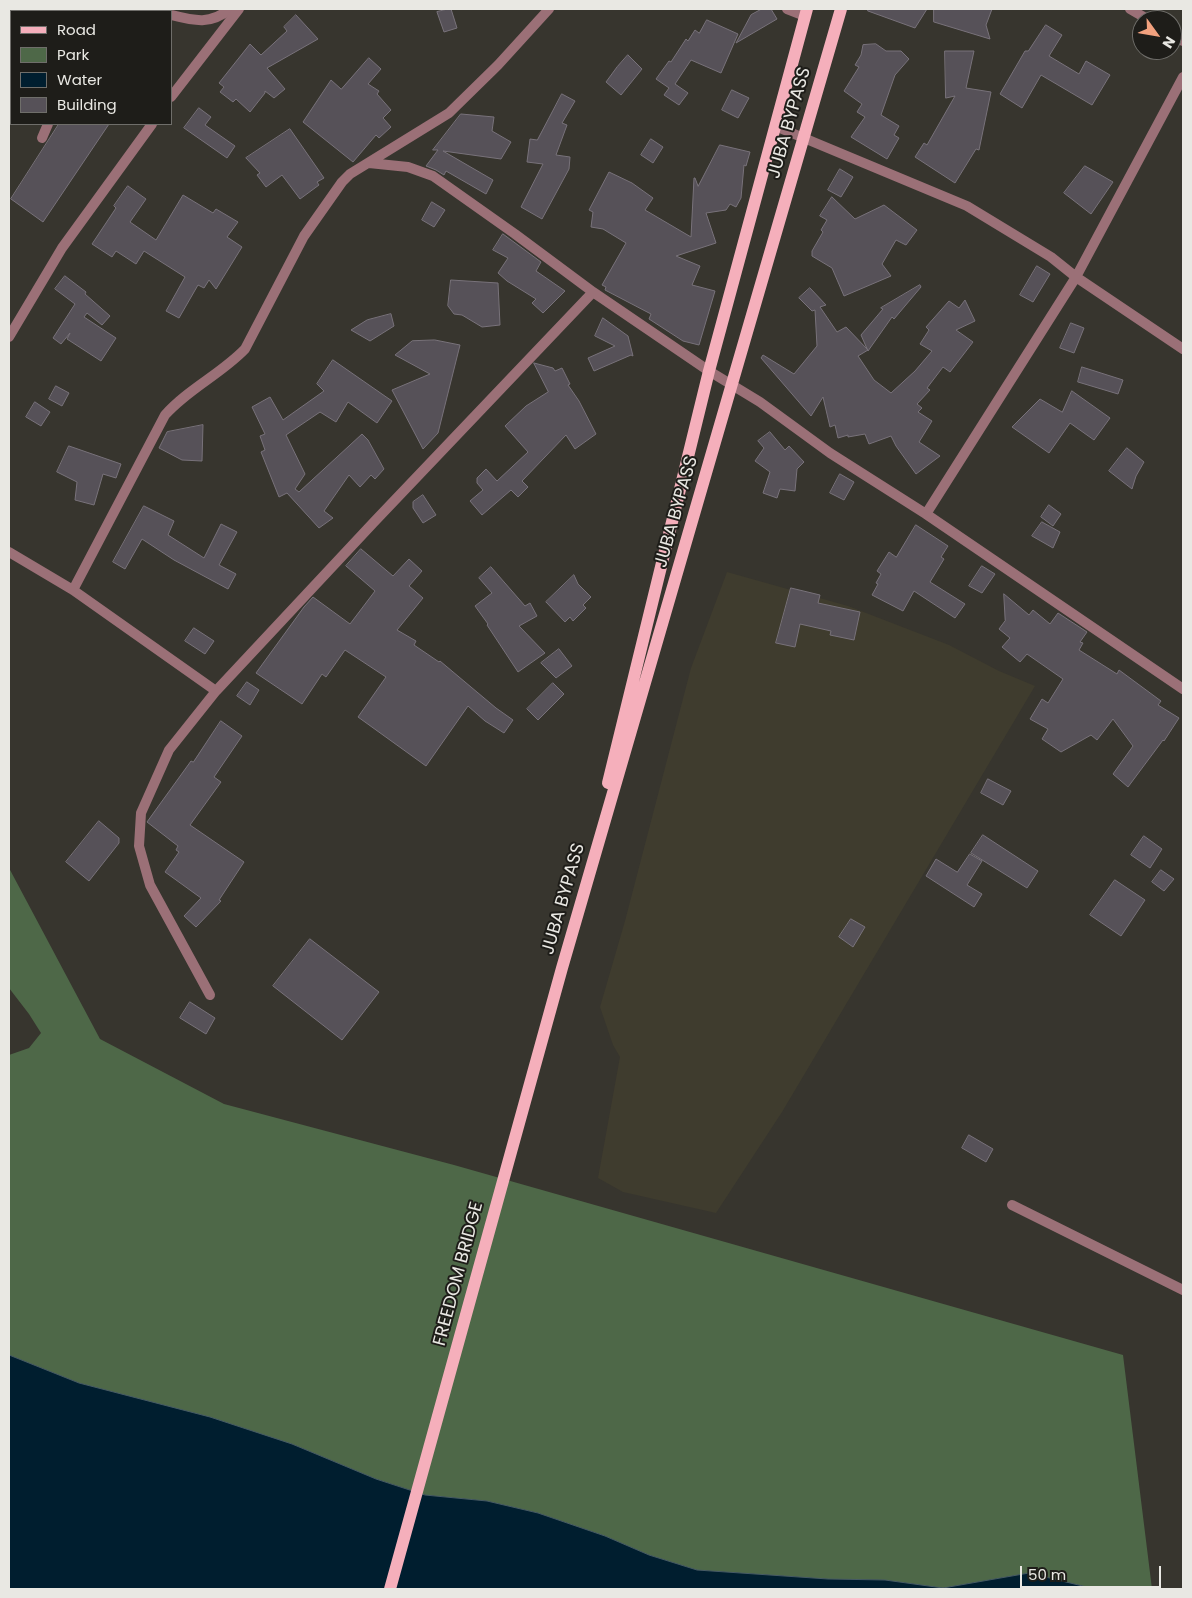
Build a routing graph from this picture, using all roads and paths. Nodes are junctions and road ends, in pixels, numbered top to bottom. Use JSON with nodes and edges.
{"nodes":[{"id":1,"x":128,"y":9,"type":"edge"},
{"id":2,"x":230,"y":9,"type":"edge"},
{"id":3,"x":239,"y":9,"type":"edge"},
{"id":4,"x":549,"y":9,"type":"edge"},
{"id":5,"x":787,"y":9,"type":"edge"},
{"id":6,"x":841,"y":9,"type":"edge"},
{"id":7,"x":154,"y":10,"type":"edge"},
{"id":8,"x":806,"y":12,"type":"edge"},
{"id":9,"x":172,"y":15,"type":"edge"},
{"id":10,"x":1183,"y":77,"type":"edge"},
{"id":11,"x":172,"y":96,"type":"edge"},
{"id":12,"x":48,"y":125,"type":"edge"},
{"id":13,"x":151,"y":125,"type":"edge"},
{"id":14,"x":775,"y":126,"type":"junction"},
{"id":15,"x":42,"y":138,"type":"dead end"},
{"id":16,"x":804,"y":138,"type":"junction"},
{"id":17,"x":369,"y":163,"type":"junction"},
{"id":18,"x":1076,"y":277,"type":"junction"},
{"id":19,"x":593,"y":292,"type":"junction"},
{"id":20,"x":9,"y":337,"type":"edge"},
{"id":21,"x":1183,"y":349,"type":"edge"},
{"id":22,"x":709,"y":371,"type":"junction"},
{"id":23,"x":732,"y":385,"type":"junction"},
{"id":24,"x":926,"y":514,"type":"junction"},
{"id":25,"x":9,"y":552,"type":"edge"},
{"id":26,"x":73,"y":590,"type":"junction"},
{"id":27,"x":1183,"y":689,"type":"edge"},
{"id":28,"x":216,"y":691,"type":"junction"},
{"id":29,"x":562,"y":968,"type":"junction"},
{"id":30,"x":210,"y":995,"type":"dead end"},
{"id":31,"x":1012,"y":1205,"type":"dead end"},
{"id":32,"x":1183,"y":1290,"type":"edge"},
{"id":33,"x":390,"y":1589,"type":"edge"}],
"edges":[{"from":1,"to":7,"type":"street"},
{"from":2,"to":9,"type":"street"},
{"from":3,"to":11,"type":"street"},
{"from":4,"to":17,"type":"street"},
{"from":5,"to":8,"type":"street"},
{"from":6,"to":16,"type":"main road","name":"JUBA BYPASS"},
{"from":8,"to":14,"type":"main road","name":"JUBA BYPASS"},
{"from":10,"to":18,"type":"street"},
{"from":12,"to":15,"type":"street"},
{"from":13,"to":20,"type":"street"},
{"from":14,"to":16,"type":"street"},
{"from":14,"to":22,"type":"main road","name":"JUBA BYPASS"},
{"from":16,"to":18,"type":"street"},
{"from":16,"to":23,"type":"main road","name":"JUBA BYPASS"},
{"from":17,"to":19,"type":"street"},
{"from":17,"to":26,"type":"street"},
{"from":18,"to":21,"type":"street"},
{"from":18,"to":24,"type":"street"},
{"from":19,"to":22,"type":"street"},
{"from":19,"to":28,"type":"street"},
{"from":22,"to":23,"type":"street"},
{"from":22,"to":29,"type":"main road","name":"JUBA BYPASS"},
{"from":23,"to":24,"type":"street"},
{"from":23,"to":29,"type":"main road","name":"JUBA BYPASS"},
{"from":24,"to":27,"type":"street"},
{"from":25,"to":26,"type":"street"},
{"from":26,"to":28,"type":"street"},
{"from":28,"to":30,"type":"street"},
{"from":29,"to":33,"type":"main road","name":"FREEDOM BRIDGE"},
{"from":31,"to":32,"type":"street"}]}
